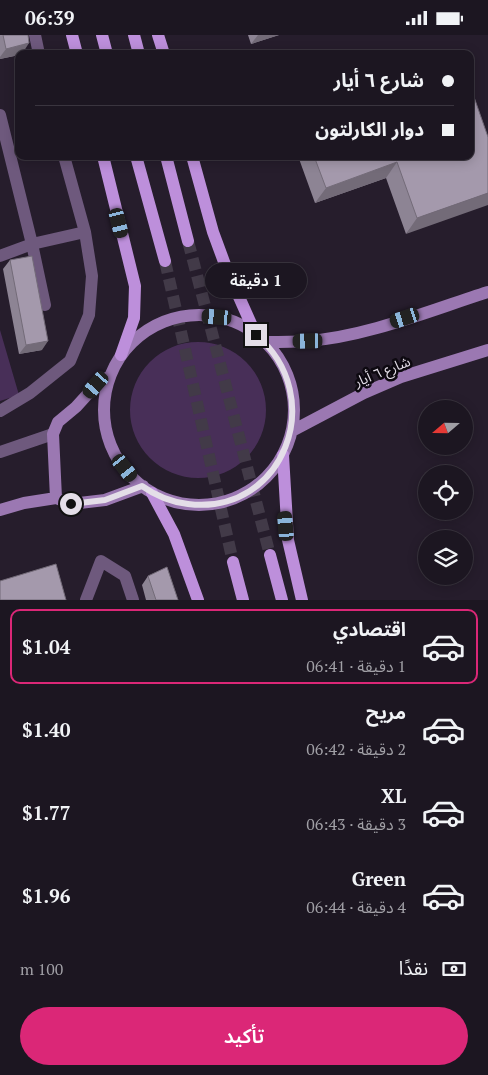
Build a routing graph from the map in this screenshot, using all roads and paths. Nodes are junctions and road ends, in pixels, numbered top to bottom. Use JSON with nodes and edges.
{"nodes":[{"id":1,"x":35,"y":35,"type":"edge"},
{"id":2,"x":72,"y":35,"type":"edge"},
{"id":3,"x":102,"y":35,"type":"edge"},
{"id":4,"x":134,"y":35,"type":"edge"},
{"id":5,"x":158,"y":35,"type":"edge"},
{"id":6,"x":38,"y":50,"type":"edge"},
{"id":7,"x":76,"y":50,"type":"edge"},
{"id":8,"x":106,"y":50,"type":"edge"},
{"id":9,"x":138,"y":50,"type":"edge"},
{"id":10,"x":163,"y":50,"type":"edge"},
{"id":11,"x":0,"y":115,"type":"edge"},
{"id":12,"x":65,"y":160,"type":"edge"},
{"id":13,"x":104,"y":160,"type":"edge"},
{"id":14,"x":137,"y":160,"type":"edge"},
{"id":15,"x":167,"y":160,"type":"edge"},
{"id":16,"x":193,"y":160,"type":"edge"},
{"id":17,"x":85,"y":232,"type":"junction"},
{"id":18,"x":188,"y":241,"type":"tunnel mouth"},
{"id":19,"x":32,"y":244,"type":"junction"},
{"id":20,"x":0,"y":255,"type":"edge"},
{"id":21,"x":165,"y":261,"type":"tunnel mouth"},
{"id":22,"x":488,"y":292,"type":"edge"},
{"id":23,"x":45,"y":305,"type":"dead end"},
{"id":24,"x":261,"y":338,"type":"junction"},
{"id":25,"x":488,"y":350,"type":"edge"},
{"id":26,"x":121,"y":355,"type":"junction"},
{"id":27,"x":110,"y":376,"type":"junction"},
{"id":28,"x":0,"y":411,"type":"edge"},
{"id":29,"x":292,"y":431,"type":"junction"},
{"id":30,"x":54,"y":434,"type":"junction"},
{"id":31,"x":0,"y":452,"type":"edge"},
{"id":32,"x":283,"y":455,"type":"junction"},
{"id":33,"x":147,"y":490,"type":"junction"},
{"id":34,"x":56,"y":498,"type":"junction"},
{"id":35,"x":0,"y":510,"type":"edge"},
{"id":36,"x":270,"y":555,"type":"tunnel mouth"},
{"id":37,"x":233,"y":562,"type":"tunnel mouth"},
{"id":38,"x":86,"y":600,"type":"edge"},
{"id":39,"x":133,"y":600,"type":"edge"},
{"id":40,"x":198,"y":600,"type":"edge"},
{"id":41,"x":243,"y":600,"type":"edge"},
{"id":42,"x":282,"y":600,"type":"edge"},
{"id":43,"x":302,"y":600,"type":"edge"}],
"edges":[{"from":1,"to":6,"type":"lane"},
{"from":2,"to":7,"type":"main road"},
{"from":3,"to":8,"type":"main road"},
{"from":4,"to":9,"type":"main road"},
{"from":5,"to":10,"type":"main road"},
{"from":11,"to":19,"type":"lane"},
{"from":12,"to":17,"type":"lane"},
{"from":13,"to":26,"type":"main road"},
{"from":14,"to":21,"type":"main road"},
{"from":15,"to":18,"type":"main road"},
{"from":16,"to":24,"type":"main road"},
{"from":17,"to":19,"type":"lane"},
{"from":17,"to":28,"type":"lane"},
{"from":19,"to":20,"type":"lane"},
{"from":19,"to":23,"type":"lane"},
{"from":22,"to":24,"type":"main road"},
{"from":24,"to":26,"type":"main road"},
{"from":24,"to":29,"type":"main road"},
{"from":25,"to":29,"type":"main road","name":"شارع ٦ أيار"},
{"from":26,"to":27,"type":"main road"},
{"from":27,"to":30,"type":"main road"},
{"from":27,"to":33,"type":"main road"},
{"from":29,"to":32,"type":"main road"},
{"from":30,"to":31,"type":"lane"},
{"from":30,"to":34,"type":"main road"},
{"from":32,"to":33,"type":"main road"},
{"from":32,"to":43,"type":"main road"},
{"from":33,"to":34,"type":"main road"},
{"from":33,"to":40,"type":"main road"},
{"from":34,"to":35,"type":"main road"},
{"from":36,"to":42,"type":"main road"},
{"from":37,"to":41,"type":"main road"},
{"from":38,"to":39,"type":"lane"}]}
